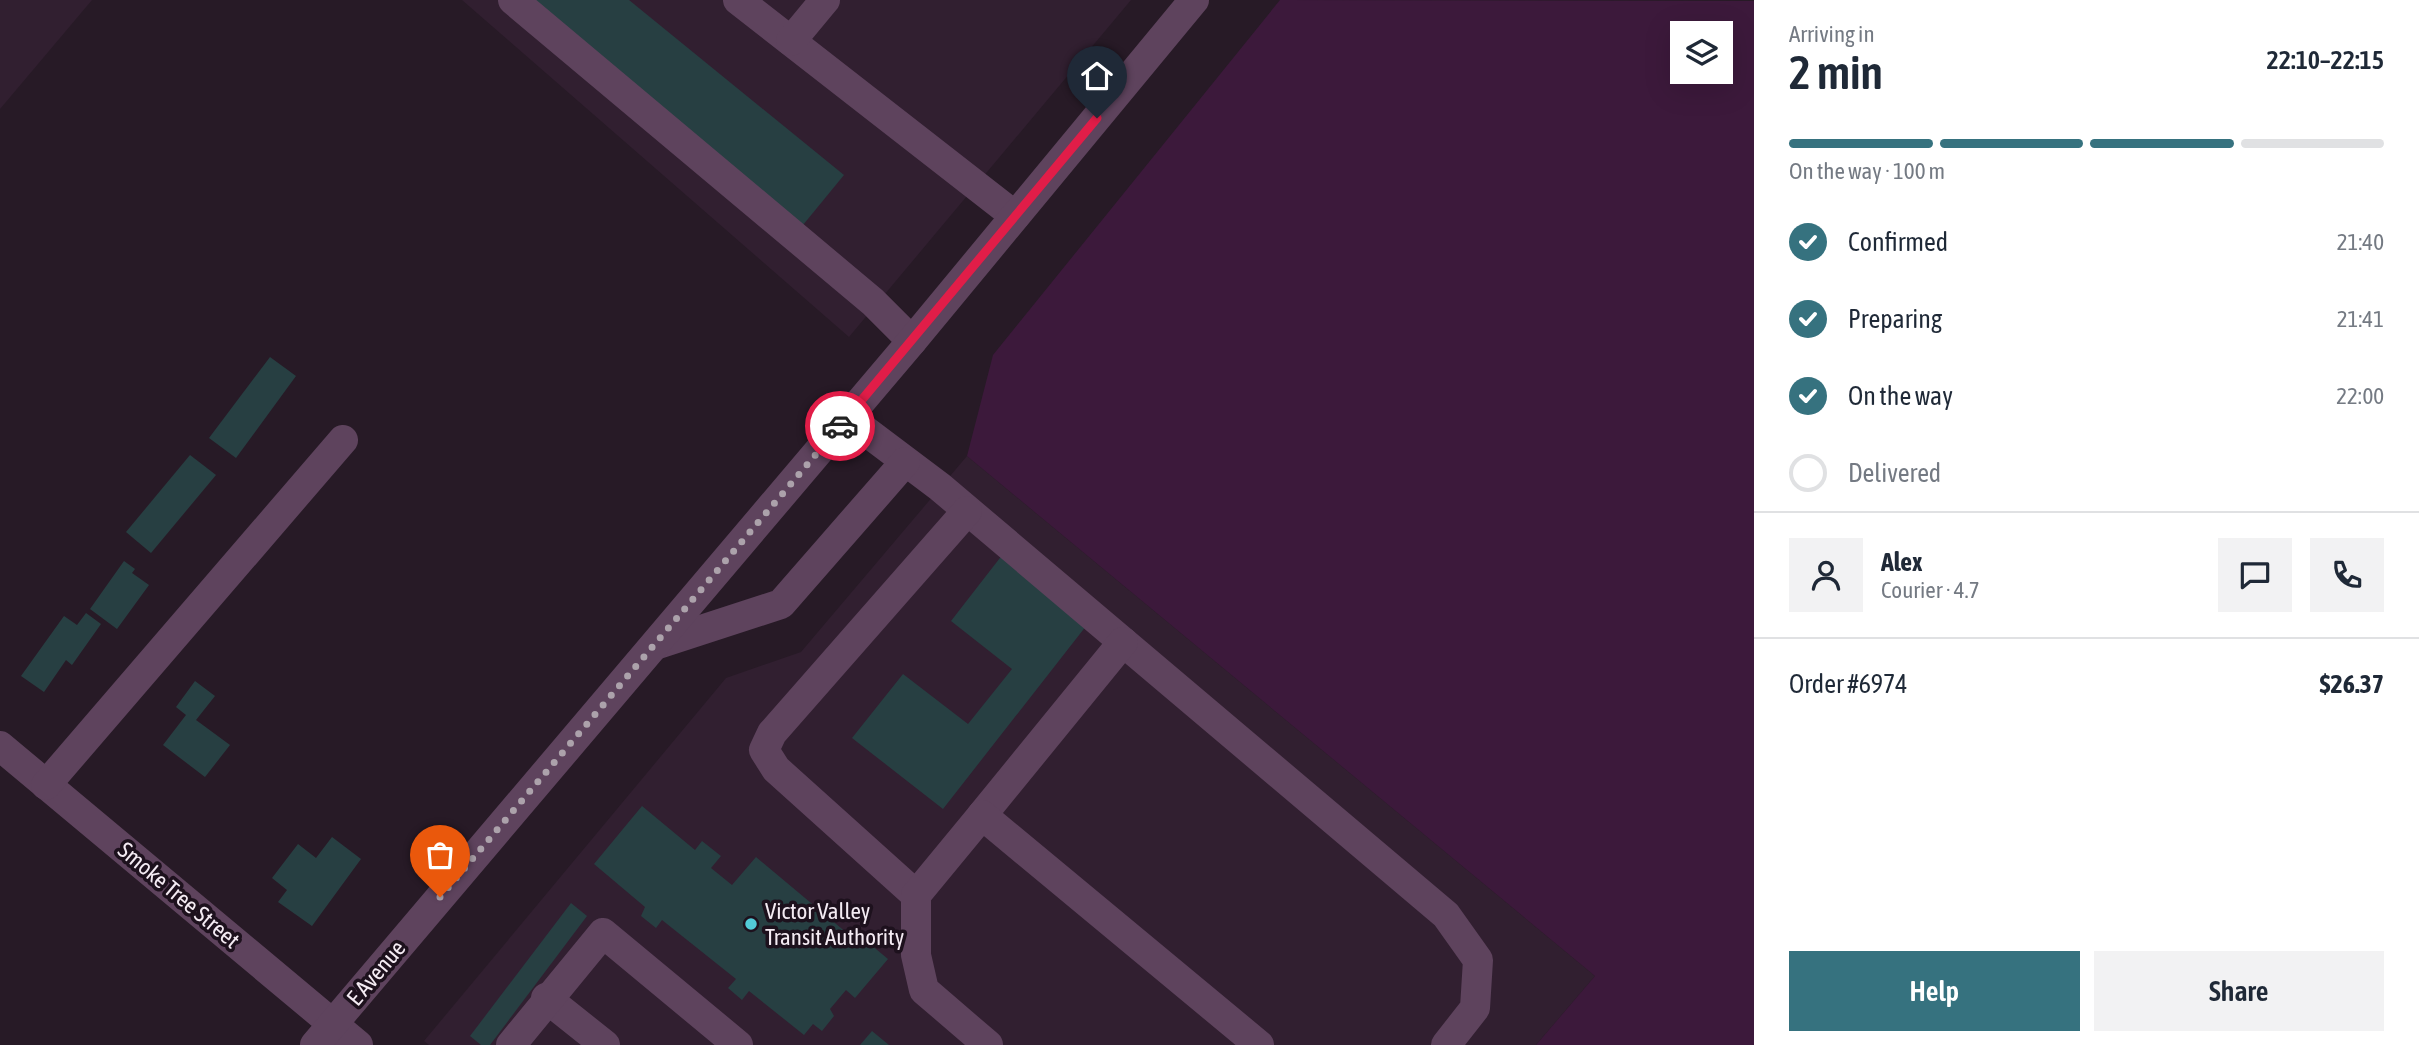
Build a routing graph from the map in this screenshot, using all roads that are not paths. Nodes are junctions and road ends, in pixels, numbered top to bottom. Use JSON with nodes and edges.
{"nodes":[{"id":1,"x":513,"y":0,"type":"edge"},
{"id":2,"x":738,"y":0,"type":"edge"},
{"id":3,"x":825,"y":0,"type":"edge"},
{"id":4,"x":1194,"y":0,"type":"edge"},
{"id":5,"x":791,"y":41,"type":"junction"},
{"id":6,"x":1015,"y":216,"type":"junction"},
{"id":7,"x":912,"y":341,"type":"junction"},
{"id":8,"x":847,"y":417,"type":"junction"},
{"id":9,"x":343,"y":440,"type":"dead end"},
{"id":10,"x":905,"y":462,"type":"junction"},
{"id":11,"x":967,"y":510,"type":"junction"},
{"id":12,"x":1123,"y":642,"type":"junction"},
{"id":13,"x":654,"y":645,"type":"junction"},
{"id":14,"x":0,"y":746,"type":"edge"},
{"id":15,"x":46,"y":785,"type":"junction"},
{"id":16,"x":982,"y":815,"type":"junction"},
{"id":17,"x":916,"y":895,"type":"junction"},
{"id":18,"x":546,"y":998,"type":"junction"},
{"id":19,"x":324,"y":1034,"type":"edge"},
{"id":20,"x":358,"y":1045,"type":"edge"},
{"id":21,"x":511,"y":1045,"type":"edge"},
{"id":22,"x":605,"y":1045,"type":"edge"},
{"id":23,"x":738,"y":1045,"type":"edge"},
{"id":24,"x":988,"y":1045,"type":"edge"},
{"id":25,"x":1259,"y":1045,"type":"edge"},
{"id":26,"x":1446,"y":1045,"type":"edge"}],
"edges":[{"from":1,"to":7,"type":"street"},
{"from":2,"to":5,"type":"street"},
{"from":3,"to":5,"type":"street"},
{"from":4,"to":6,"type":"street","name":"E Avenue"},
{"from":5,"to":6,"type":"street"},
{"from":6,"to":7,"type":"street","name":"E Avenue"},
{"from":7,"to":8,"type":"street","name":"E Avenue"},
{"from":8,"to":10,"type":"street"},
{"from":8,"to":13,"type":"street","name":"E Avenue"},
{"from":9,"to":15,"type":"street"},
{"from":10,"to":11,"type":"street"},
{"from":10,"to":13,"type":"street"},
{"from":11,"to":12,"type":"street"},
{"from":11,"to":17,"type":"street"},
{"from":12,"to":16,"type":"street"},
{"from":12,"to":26,"type":"street"},
{"from":13,"to":19,"type":"street","name":"E Avenue"},
{"from":14,"to":15,"type":"street","name":"Smoke Tree Street"},
{"from":15,"to":19,"type":"street","name":"Smoke Tree Street"},
{"from":16,"to":17,"type":"street"},
{"from":16,"to":25,"type":"street"},
{"from":17,"to":24,"type":"street"},
{"from":18,"to":21,"type":"street"},
{"from":18,"to":22,"type":"street"},
{"from":18,"to":23,"type":"street"},
{"from":19,"to":20,"type":"street","name":"Smoke Tree Street"}]}
